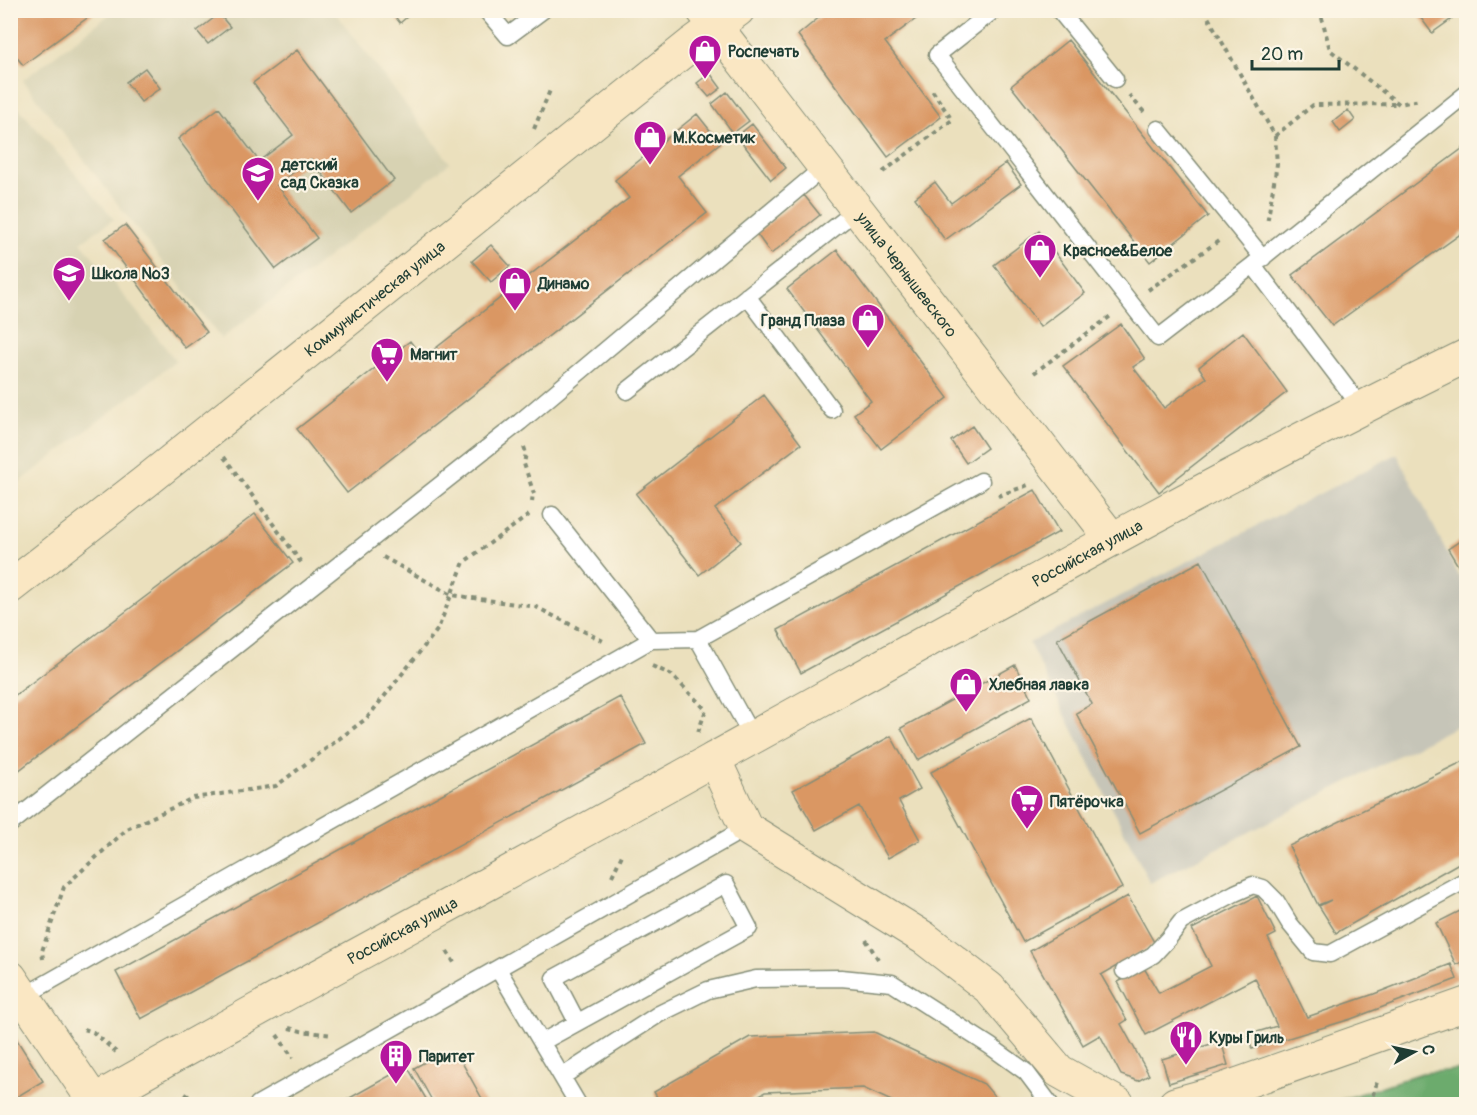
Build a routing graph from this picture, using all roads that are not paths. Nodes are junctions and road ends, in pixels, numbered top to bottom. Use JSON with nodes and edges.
{"nodes":[{"id":1,"x":486,"y":10,"type":"edge"},
{"id":2,"x":543,"y":10,"type":"edge"},
{"id":3,"x":994,"y":10,"type":"edge"},
{"id":4,"x":1059,"y":10,"type":"edge"},
{"id":5,"x":719,"y":16,"type":"edge"},
{"id":6,"x":1115,"y":79,"type":"road end"},
{"id":7,"x":1467,"y":94,"type":"edge"},
{"id":8,"x":1158,"y":129,"type":"road end"},
{"id":9,"x":824,"y":167,"type":"junction"},
{"id":10,"x":858,"y":208,"type":"junction"},
{"id":11,"x":1258,"y":262,"type":"junction"},
{"id":12,"x":747,"y":296,"type":"junction"},
{"id":13,"x":1467,"y":356,"type":"edge"},
{"id":14,"x":627,"y":391,"type":"dead end"},
{"id":15,"x":1361,"y":407,"type":"junction"},
{"id":16,"x":832,"y":410,"type":"dead end"},
{"id":17,"x":978,"y":483,"type":"road end"},
{"id":18,"x":552,"y":515,"type":"road end"},
{"id":19,"x":1112,"y":539,"type":"junction"},
{"id":20,"x":10,"y":587,"type":"edge"},
{"id":21,"x":698,"y":639,"type":"junction"},
{"id":22,"x":651,"y":640,"type":"junction"},
{"id":23,"x":753,"y":738,"type":"junction"},
{"id":24,"x":706,"y":747,"type":"junction"},
{"id":25,"x":10,"y":824,"type":"edge"},
{"id":26,"x":746,"y":828,"type":"junction"},
{"id":27,"x":1467,"y":880,"type":"edge"},
{"id":28,"x":498,"y":969,"type":"junction"},
{"id":29,"x":1124,"y":971,"type":"dead end"},
{"id":30,"x":20,"y":983,"type":"edge"},
{"id":31,"x":1467,"y":1004,"type":"edge"},
{"id":32,"x":577,"y":1022,"type":"junction"},
{"id":33,"x":542,"y":1042,"type":"junction"},
{"id":34,"x":563,"y":1076,"type":"junction"},
{"id":35,"x":93,"y":1103,"type":"edge"},
{"id":36,"x":258,"y":1104,"type":"edge"},
{"id":37,"x":578,"y":1104,"type":"edge"},
{"id":38,"x":1050,"y":1104,"type":"edge"},
{"id":39,"x":1118,"y":1104,"type":"edge"},
{"id":40,"x":1175,"y":1104,"type":"edge"}],
"edges":[{"from":1,"to":2,"type":"lane"},
{"from":3,"to":11,"type":"lane"},
{"from":4,"to":6,"type":"lane"},
{"from":5,"to":9,"type":"street","name":"улица Чернышевского"},
{"from":5,"to":20,"type":"street","name":"Коммунистическая улица"},
{"from":7,"to":11,"type":"lane"},
{"from":8,"to":11,"type":"lane"},
{"from":9,"to":10,"type":"street","name":"улица Чернышевского"},
{"from":9,"to":25,"type":"lane"},
{"from":10,"to":12,"type":"lane"},
{"from":10,"to":19,"type":"street","name":"улица Чернышевского"},
{"from":11,"to":15,"type":"lane"},
{"from":12,"to":14,"type":"lane"},
{"from":12,"to":16,"type":"lane"},
{"from":13,"to":15,"type":"street","name":"Российская улица"},
{"from":15,"to":19,"type":"street","name":"Российская улица"},
{"from":17,"to":21,"type":"lane"},
{"from":18,"to":22,"type":"lane"},
{"from":19,"to":23,"type":"street","name":"Российская улица"},
{"from":21,"to":22,"type":"lane"},
{"from":21,"to":23,"type":"lane"},
{"from":22,"to":30,"type":"lane"},
{"from":23,"to":24,"type":"street","name":"Российская улица"},
{"from":24,"to":26,"type":"street"},
{"from":24,"to":35,"type":"street","name":"Российская улица"},
{"from":26,"to":28,"type":"lane"},
{"from":26,"to":39,"type":"street"},
{"from":27,"to":29,"type":"lane"},
{"from":28,"to":33,"type":"lane"},
{"from":28,"to":36,"type":"lane"},
{"from":30,"to":35,"type":"street"},
{"from":31,"to":40,"type":"street"},
{"from":32,"to":32,"type":"lane"},
{"from":32,"to":33,"type":"lane"},
{"from":33,"to":34,"type":"lane"},
{"from":34,"to":37,"type":"lane"},
{"from":34,"to":38,"type":"lane"}]}
